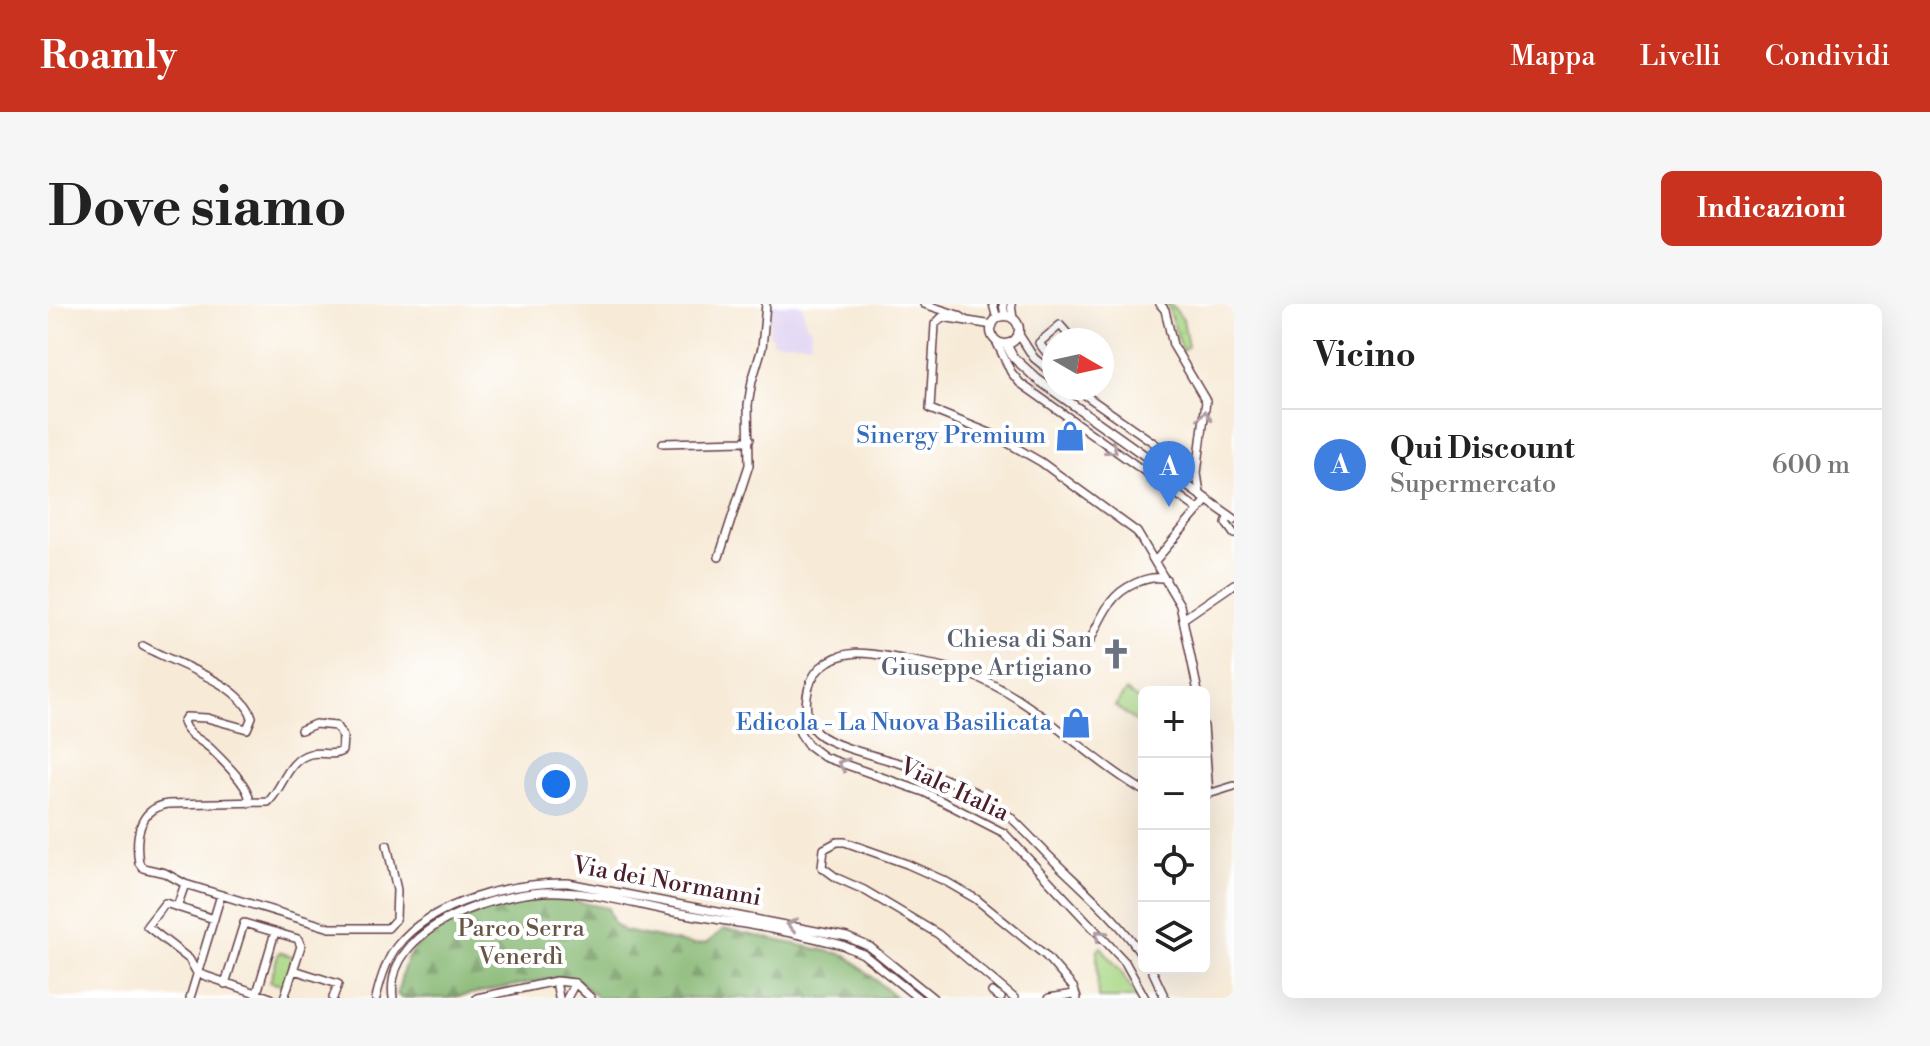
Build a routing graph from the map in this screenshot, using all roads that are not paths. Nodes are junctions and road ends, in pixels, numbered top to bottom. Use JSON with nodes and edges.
{"nodes":[{"id":1,"x":766,"y":304,"type":"edge"},
{"id":2,"x":924,"y":304,"type":"edge"},
{"id":3,"x":993,"y":304,"type":"edge"},
{"id":4,"x":1003,"y":304,"type":"edge"},
{"id":5,"x":1011,"y":304,"type":"edge"},
{"id":6,"x":1160,"y":304,"type":"edge"},
{"id":7,"x":947,"y":308,"type":"edge"},
{"id":8,"x":1002,"y":320,"type":"junction"},
{"id":9,"x":966,"y":321,"type":"junction"},
{"id":10,"x":1018,"y":333,"type":"junction"},
{"id":11,"x":1005,"y":347,"type":"junction"},
{"id":12,"x":1042,"y":364,"type":"edge"},
{"id":13,"x":1022,"y":366,"type":"junction"},
{"id":14,"x":1011,"y":372,"type":"junction"},
{"id":15,"x":1092,"y":400,"type":"edge"},
{"id":16,"x":750,"y":439,"type":"junction"},
{"id":17,"x":663,"y":443,"type":"dead end"},
{"id":18,"x":1197,"y":473,"type":"junction"},
{"id":19,"x":1204,"y":497,"type":"junction"},
{"id":20,"x":1199,"y":510,"type":"junction"},
{"id":21,"x":1231,"y":517,"type":"edge"},
{"id":22,"x":1234,"y":534,"type":"edge"},
{"id":23,"x":1144,"y":541,"type":"junction"},
{"id":24,"x":1168,"y":547,"type":"junction"},
{"id":25,"x":719,"y":557,"type":"dead end"},
{"id":26,"x":1155,"y":561,"type":"junction"},
{"id":27,"x":1166,"y":579,"type":"junction"},
{"id":28,"x":1234,"y":584,"type":"edge"},
{"id":29,"x":1183,"y":619,"type":"junction"},
{"id":30,"x":143,"y":646,"type":"dead end"},
{"id":31,"x":1087,"y":647,"type":"dead end"},
{"id":32,"x":1197,"y":686,"type":"edge"},
{"id":33,"x":808,"y":716,"type":"junction"},
{"id":34,"x":301,"y":730,"type":"dead end"},
{"id":35,"x":1234,"y":786,"type":"edge"},
{"id":36,"x":1138,"y":787,"type":"edge"},
{"id":37,"x":1210,"y":794,"type":"edge"},
{"id":38,"x":249,"y":803,"type":"junction"},
{"id":39,"x":387,"y":845,"type":"dead end"},
{"id":40,"x":185,"y":884,"type":"junction"},
{"id":41,"x":221,"y":895,"type":"junction"},
{"id":42,"x":177,"y":907,"type":"junction"},
{"id":43,"x":214,"y":919,"type":"junction"},
{"id":44,"x":275,"y":932,"type":"junction"},
{"id":45,"x":1138,"y":949,"type":"edge"},
{"id":46,"x":294,"y":970,"type":"junction"},
{"id":47,"x":197,"y":973,"type":"junction"},
{"id":48,"x":1154,"y":974,"type":"edge"},
{"id":49,"x":556,"y":981,"type":"junction"},
{"id":50,"x":575,"y":983,"type":"junction"},
{"id":51,"x":225,"y":984,"type":"junction"},
{"id":52,"x":992,"y":992,"type":"dead end"},
{"id":53,"x":257,"y":993,"type":"junction"},
{"id":54,"x":1072,"y":997,"type":"edge"},
{"id":55,"x":190,"y":998,"type":"edge"},
{"id":56,"x":271,"y":998,"type":"edge"},
{"id":57,"x":284,"y":998,"type":"edge"},
{"id":58,"x":333,"y":998,"type":"edge"},
{"id":59,"x":376,"y":998,"type":"edge"},
{"id":60,"x":393,"y":998,"type":"edge"},
{"id":61,"x":477,"y":998,"type":"edge"},
{"id":62,"x":559,"y":998,"type":"edge"},
{"id":63,"x":567,"y":998,"type":"edge"},
{"id":64,"x":591,"y":998,"type":"edge"},
{"id":65,"x":918,"y":998,"type":"edge"},
{"id":66,"x":933,"y":998,"type":"edge"},
{"id":67,"x":1001,"y":998,"type":"edge"},
{"id":68,"x":1014,"y":998,"type":"edge"},
{"id":69,"x":1049,"y":998,"type":"edge"},
{"id":70,"x":1145,"y":998,"type":"edge"},
{"id":71,"x":1165,"y":998,"type":"edge"}],
"edges":[{"from":1,"to":16,"type":"street"},
{"from":2,"to":7,"type":"street"},
{"from":3,"to":8,"type":"street"},
{"from":4,"to":8,"type":"street"},
{"from":5,"to":8,"type":"street"},
{"from":18,"to":6,"type":"street","one_way":true},
{"from":7,"to":9,"type":"street"},
{"from":8,"to":9,"type":"street"},
{"from":8,"to":10,"type":"street"},
{"from":8,"to":11,"type":"street"},
{"from":9,"to":23,"type":"street"},
{"from":10,"to":11,"type":"street"},
{"from":10,"to":12,"type":"street"},
{"from":11,"to":13,"type":"street"},
{"from":11,"to":14,"type":"street"},
{"from":13,"to":14,"type":"street"},
{"from":13,"to":19,"type":"street"},
{"from":14,"to":20,"type":"street","one_way":true},
{"from":15,"to":18,"type":"street"},
{"from":16,"to":17,"type":"street"},
{"from":16,"to":25,"type":"street"},
{"from":18,"to":19,"type":"street"},
{"from":19,"to":20,"type":"street"},
{"from":19,"to":21,"type":"street"},
{"from":20,"to":24,"type":"street"},
{"from":21,"to":22,"type":"street"},
{"from":23,"to":24,"type":"street"},
{"from":23,"to":26,"type":"street"},
{"from":24,"to":26,"type":"street"},
{"from":26,"to":27,"type":"street"},
{"from":27,"to":29,"type":"street"},
{"from":27,"to":31,"type":"street"},
{"from":28,"to":29,"type":"street"},
{"from":29,"to":32,"type":"street"},
{"from":30,"to":38,"type":"street"},
{"from":33,"to":36,"type":"street","name":"Viale Italia"},
{"from":33,"to":45,"type":"street","name":"Viale Italia"},
{"from":70,"to":33,"type":"street","name":"Viale Italia","one_way":true},
{"from":34,"to":38,"type":"street"},
{"from":35,"to":37,"type":"street"},
{"from":38,"to":40,"type":"street"},
{"from":39,"to":41,"type":"street"},
{"from":40,"to":41,"type":"street"},
{"from":40,"to":42,"type":"street"},
{"from":41,"to":43,"type":"street"},
{"from":42,"to":43,"type":"street"},
{"from":42,"to":47,"type":"street"},
{"from":43,"to":47,"type":"street"},
{"from":44,"to":46,"type":"street"},
{"from":44,"to":51,"type":"street"},
{"from":44,"to":53,"type":"street"},
{"from":46,"to":57,"type":"street"},
{"from":46,"to":58,"type":"street"},
{"from":47,"to":51,"type":"street"},
{"from":47,"to":55,"type":"street"},
{"from":48,"to":71,"type":"street"},
{"from":49,"to":50,"type":"street"},
{"from":49,"to":61,"type":"street"},
{"from":49,"to":62,"type":"street"},
{"from":50,"to":63,"type":"street"},
{"from":50,"to":64,"type":"street"},
{"from":51,"to":53,"type":"street"},
{"from":52,"to":67,"type":"street"},
{"from":53,"to":56,"type":"street"},
{"from":54,"to":68,"type":"street"},
{"from":54,"to":69,"type":"street"},
{"from":66,"to":59,"type":"street","name":"Via dei Normanni","one_way":true},
{"from":60,"to":65,"type":"street","name":"Via dei Normanni"}]}
